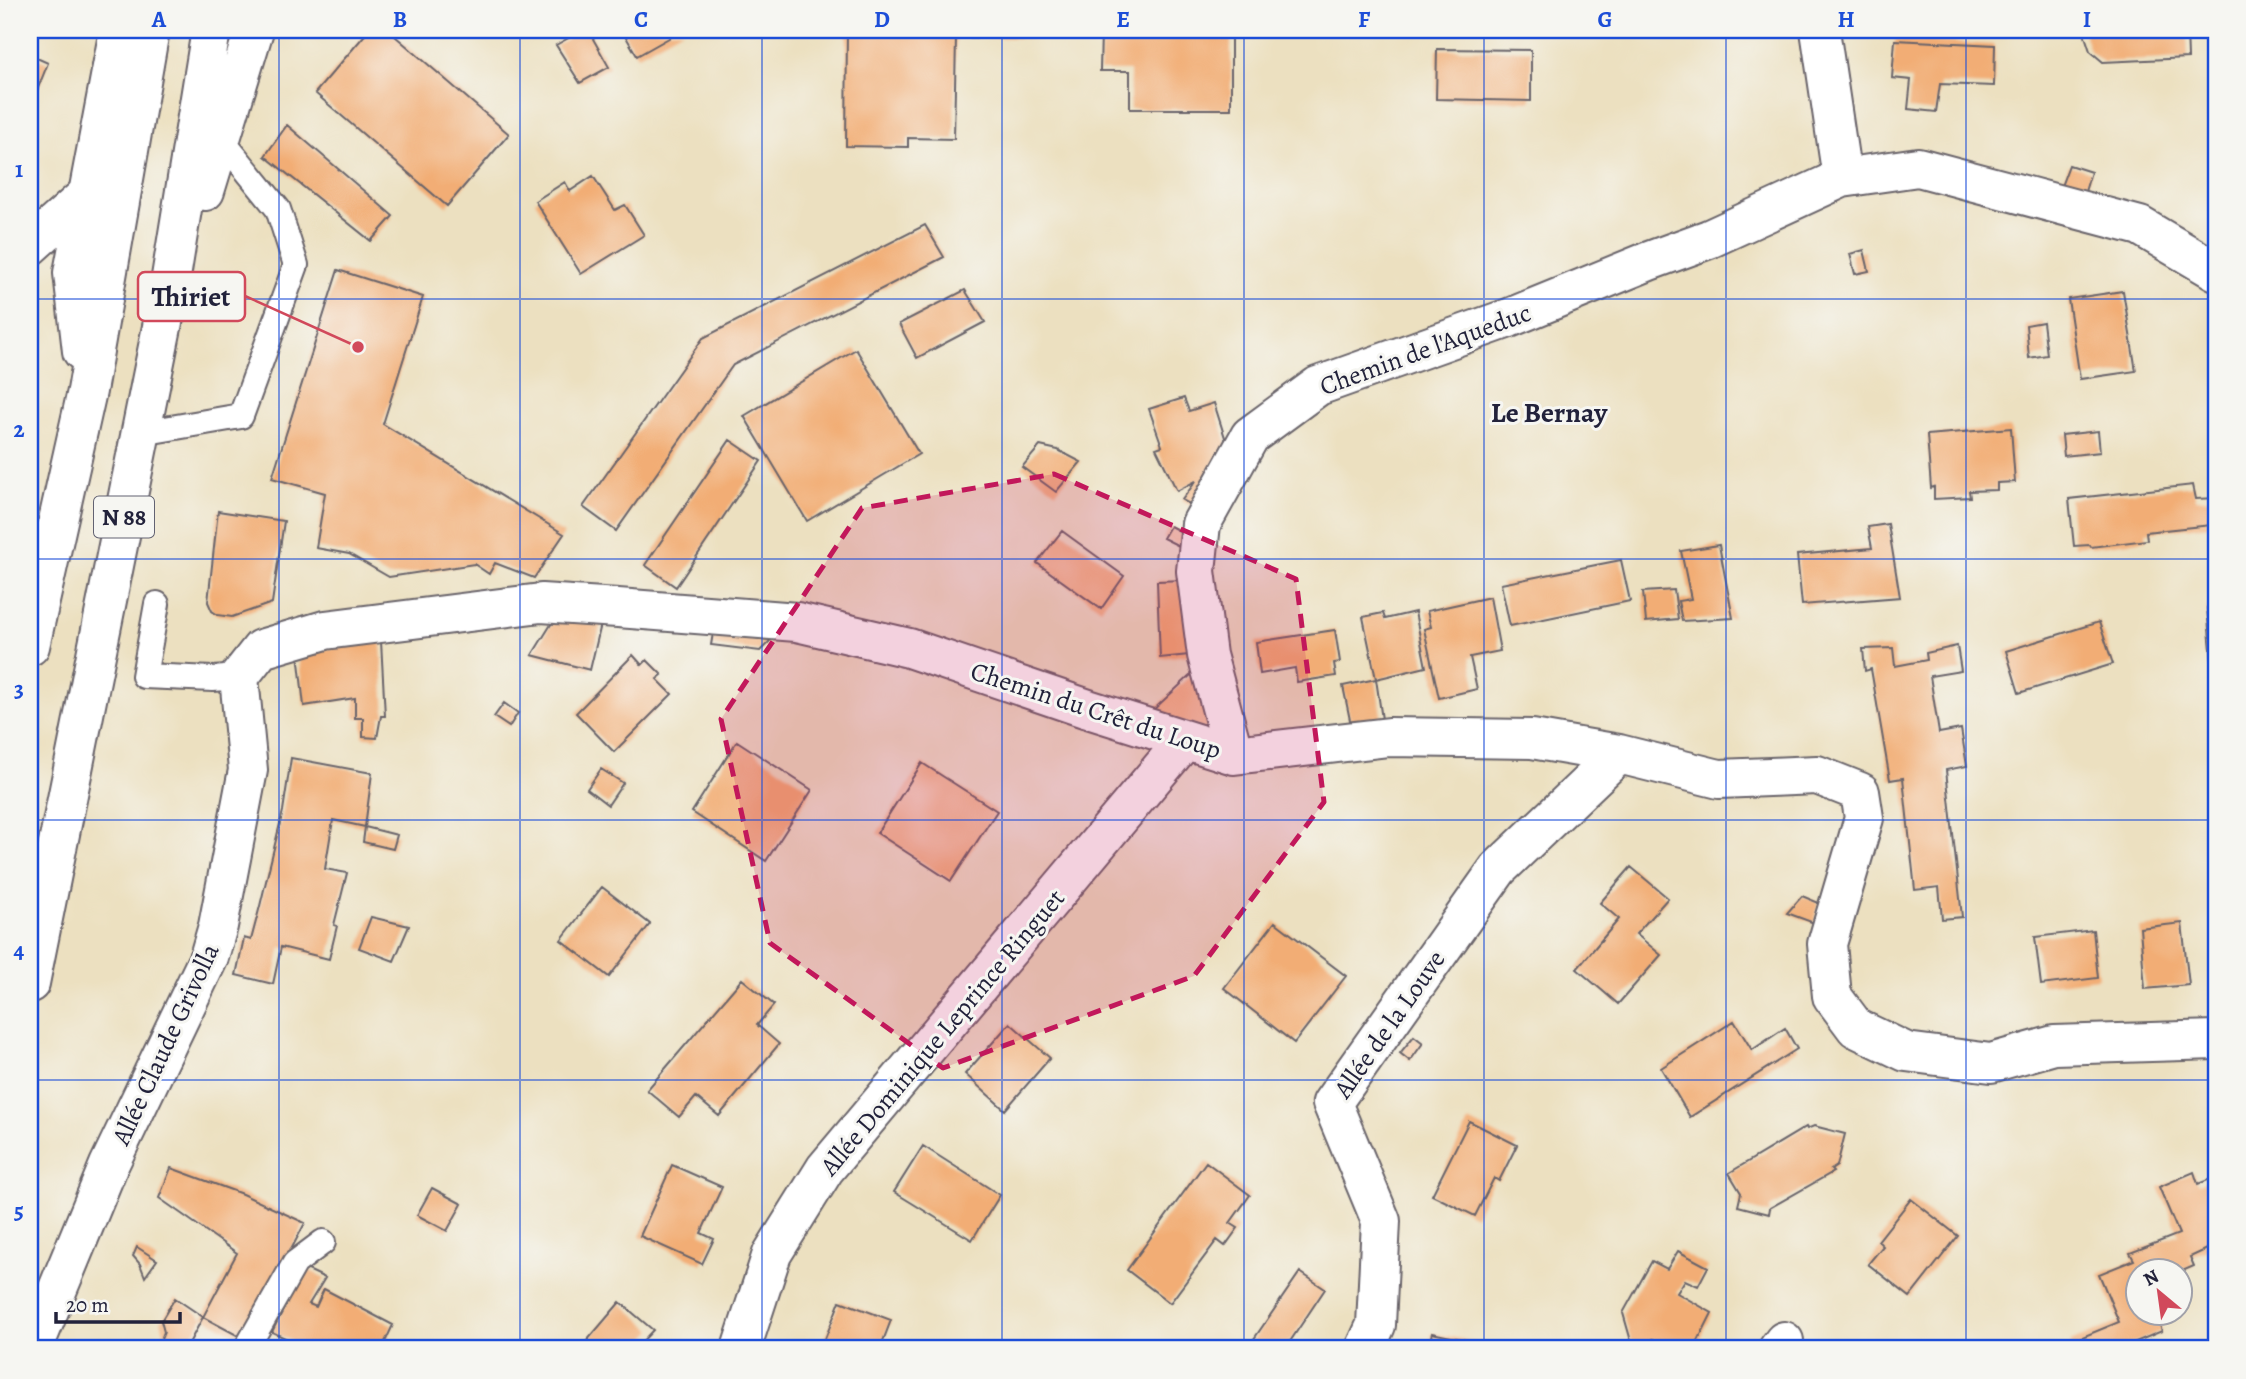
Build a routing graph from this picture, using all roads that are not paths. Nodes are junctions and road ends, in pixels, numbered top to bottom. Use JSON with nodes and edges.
{"nodes":[{"id":1,"x":118,"y":30,"type":"edge"},
{"id":2,"x":150,"y":30,"type":"edge"},
{"id":3,"x":211,"y":30,"type":"edge"},
{"id":4,"x":254,"y":30,"type":"edge"},
{"id":5,"x":1820,"y":30,"type":"edge"},
{"id":6,"x":221,"y":139,"type":"junction"},
{"id":7,"x":1842,"y":178,"type":"junction"},
{"id":8,"x":88,"y":194,"type":"junction"},
{"id":9,"x":30,"y":246,"type":"edge"},
{"id":10,"x":2216,"y":271,"type":"edge"},
{"id":11,"x":167,"y":302,"type":"junction"},
{"id":12,"x":87,"y":391,"type":"junction"},
{"id":13,"x":141,"y":433,"type":"junction"},
{"id":14,"x":157,"y":604,"type":"dead end"},
{"id":15,"x":30,"y":646,"type":"edge"},
{"id":16,"x":250,"y":663,"type":"junction"},
{"id":17,"x":1185,"y":740,"type":"junction"},
{"id":18,"x":1619,"y":754,"type":"junction"},
{"id":19,"x":1234,"y":755,"type":"junction"},
{"id":20,"x":30,"y":984,"type":"edge"},
{"id":21,"x":2216,"y":1040,"type":"edge"},
{"id":22,"x":323,"y":1242,"type":"dead end"},
{"id":23,"x":37,"y":1348,"type":"edge"},
{"id":24,"x":246,"y":1349,"type":"edge"},
{"id":25,"x":741,"y":1349,"type":"edge"},
{"id":26,"x":1365,"y":1349,"type":"edge"}],
"edges":[{"from":1,"to":8,"type":"main road"},
{"from":2,"to":12,"type":"main road","number":"N 88"},
{"from":3,"to":11,"type":"main road","number":"N 88"},
{"from":4,"to":6,"type":"main road"},
{"from":5,"to":7,"type":"main road"},
{"from":6,"to":11,"type":"main road"},
{"from":6,"to":13,"type":"lane"},
{"from":7,"to":10,"type":"main road","name":"Chemin de l'Aqueduc"},
{"from":7,"to":19,"type":"main road","name":"Chemin de l'Aqueduc"},
{"from":8,"to":9,"type":"main road"},
{"from":8,"to":12,"type":"main road"},
{"from":11,"to":13,"type":"main road","number":"N 88"},
{"from":12,"to":15,"type":"main road","number":"N 88"},
{"from":13,"to":20,"type":"main road","number":"N 88"},
{"from":14,"to":16,"type":"lane"},
{"from":16,"to":17,"type":"main road","name":"Chemin du Crêt du Loup"},
{"from":16,"to":23,"type":"main road","name":"Allée Claude Grivolla"},
{"from":17,"to":19,"type":"main road","name":"Chemin du Crêt du Loup"},
{"from":17,"to":25,"type":"main road","name":"Allée Dominique Leprince Ringuet"},
{"from":18,"to":19,"type":"main road","name":"Chemin du Crêt du Loup"},
{"from":18,"to":21,"type":"main road","name":"Chemin du Crêt du Loup"},
{"from":18,"to":26,"type":"main road","name":"Allée de la Louve"},
{"from":22,"to":24,"type":"lane"}]}
